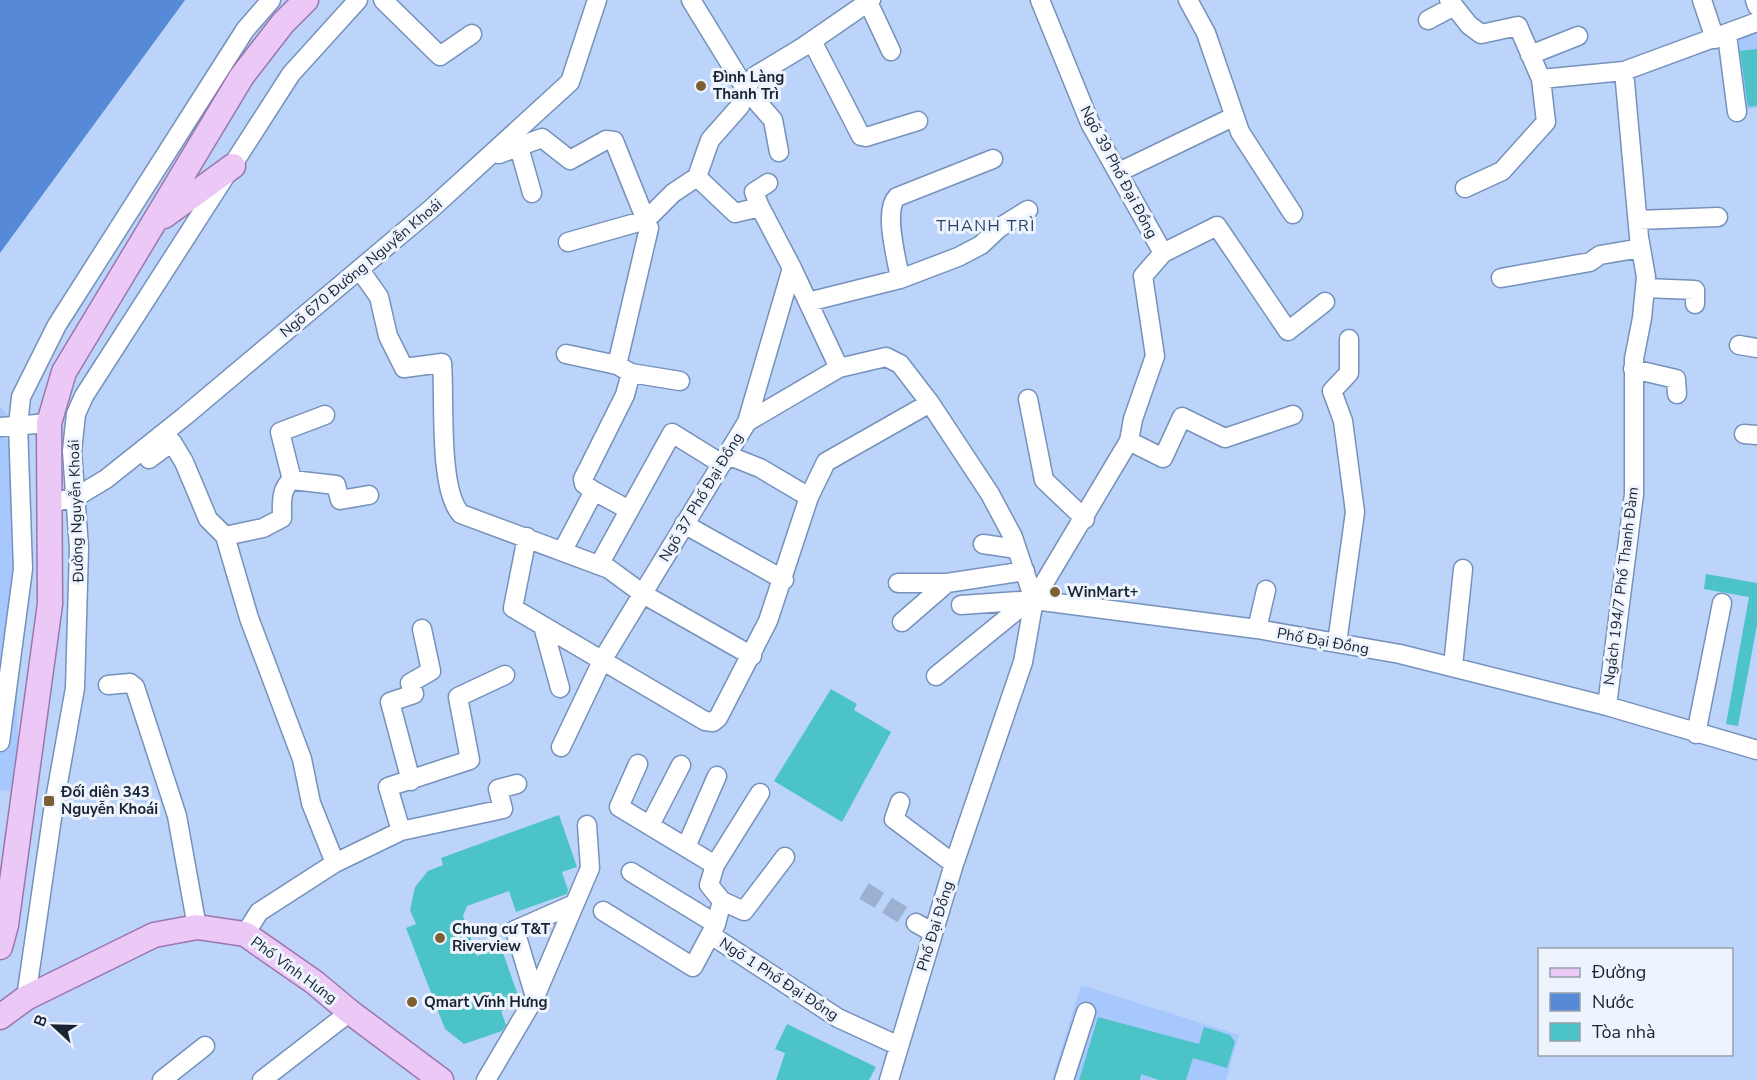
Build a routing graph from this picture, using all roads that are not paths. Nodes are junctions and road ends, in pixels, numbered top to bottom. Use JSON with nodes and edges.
{"nodes":[{"id":1,"x":271,"y":0,"type":"edge"},
{"id":2,"x":306,"y":0,"type":"edge"},
{"id":3,"x":358,"y":0,"type":"edge"},
{"id":4,"x":383,"y":0,"type":"edge"},
{"id":5,"x":597,"y":0,"type":"edge"},
{"id":6,"x":691,"y":0,"type":"edge"},
{"id":7,"x":1040,"y":0,"type":"edge"},
{"id":8,"x":1188,"y":0,"type":"edge"},
{"id":9,"x":1702,"y":0,"type":"edge"},
{"id":10,"x":1755,"y":0,"type":"edge"},
{"id":11,"x":870,"y":1,"type":"edge"},
{"id":12,"x":1451,"y":3,"type":"edge"},
{"id":13,"x":1757,"y":6,"type":"edge"},
{"id":14,"x":1428,"y":20,"type":"dead end"},
{"id":15,"x":1757,"y":22,"type":"edge"},
{"id":16,"x":472,"y":34,"type":"dead end"},
{"id":17,"x":1578,"y":36,"type":"dead end"},
{"id":18,"x":1721,"y":37,"type":"junction"},
{"id":19,"x":812,"y":41,"type":"junction"},
{"id":20,"x":893,"y":43,"type":"dead end"},
{"id":21,"x":1530,"y":55,"type":"junction"},
{"id":22,"x":1624,"y":71,"type":"junction"},
{"id":23,"x":1541,"y":79,"type":"junction"},
{"id":24,"x":745,"y":88,"type":"junction"},
{"id":25,"x":1737,"y":112,"type":"dead end"},
{"id":26,"x":1233,"y":117,"type":"junction"},
{"id":27,"x":918,"y":121,"type":"dead end"},
{"id":28,"x":519,"y":147,"type":"junction"},
{"id":29,"x":779,"y":152,"type":"dead end"},
{"id":30,"x":492,"y":156,"type":"junction"},
{"id":31,"x":993,"y":159,"type":"dead end"},
{"id":32,"x":233,"y":166,"type":"junction"},
{"id":33,"x":1119,"y":172,"type":"junction"},
{"id":34,"x":697,"y":177,"type":"junction"},
{"id":35,"x":768,"y":183,"type":"dead end"},
{"id":36,"x":1465,"y":188,"type":"dead end"},
{"id":37,"x":532,"y":193,"type":"dead end"},
{"id":38,"x":760,"y":207,"type":"junction"},
{"id":39,"x":1028,"y":210,"type":"dead end"},
{"id":40,"x":1293,"y":214,"type":"dead end"},
{"id":41,"x":1718,"y":217,"type":"dead end"},
{"id":42,"x":646,"y":220,"type":"junction"},
{"id":43,"x":1638,"y":220,"type":"junction"},
{"id":44,"x":156,"y":221,"type":"junction"},
{"id":45,"x":568,"y":242,"type":"dead end"},
{"id":46,"x":1641,"y":248,"type":"junction"},
{"id":47,"x":1163,"y":253,"type":"junction"},
{"id":48,"x":792,"y":268,"type":"junction"},
{"id":49,"x":360,"y":270,"type":"junction"},
{"id":50,"x":1501,"y":278,"type":"dead end"},
{"id":51,"x":900,"y":279,"type":"junction"},
{"id":52,"x":1645,"y":288,"type":"junction"},
{"id":53,"x":808,"y":302,"type":"junction"},
{"id":54,"x":1325,"y":302,"type":"dead end"},
{"id":55,"x":1695,"y":304,"type":"dead end"},
{"id":56,"x":1349,"y":339,"type":"dead end"},
{"id":57,"x":566,"y":354,"type":"dead end"},
{"id":58,"x":839,"y":368,"type":"junction"},
{"id":59,"x":624,"y":369,"type":"junction"},
{"id":60,"x":1633,"y":369,"type":"junction"},
{"id":61,"x":680,"y":381,"type":"dead end"},
{"id":62,"x":1677,"y":394,"type":"dead end"},
{"id":63,"x":1028,"y":399,"type":"dead end"},
{"id":64,"x":930,"y":403,"type":"junction"},
{"id":65,"x":1293,"y":414,"type":"dead end"},
{"id":66,"x":325,"y":415,"type":"dead end"},
{"id":67,"x":747,"y":422,"type":"junction"},
{"id":68,"x":49,"y":423,"type":"junction"},
{"id":69,"x":9,"y":426,"type":"edge"},
{"id":70,"x":1129,"y":441,"type":"junction"},
{"id":71,"x":724,"y":459,"type":"junction"},
{"id":72,"x":291,"y":480,"type":"junction"},
{"id":73,"x":594,"y":491,"type":"junction"},
{"id":74,"x":369,"y":495,"type":"dead end"},
{"id":75,"x":809,"y":497,"type":"junction"},
{"id":76,"x":77,"y":500,"type":"junction"},
{"id":77,"x":51,"y":503,"type":"junction"},
{"id":78,"x":629,"y":510,"type":"junction"},
{"id":79,"x":1085,"y":519,"type":"junction"},
{"id":80,"x":684,"y":524,"type":"junction"},
{"id":81,"x":225,"y":536,"type":"junction"},
{"id":82,"x":527,"y":537,"type":"junction"},
{"id":83,"x":983,"y":544,"type":"dead end"},
{"id":84,"x":1017,"y":549,"type":"junction"},
{"id":85,"x":563,"y":550,"type":"junction"},
{"id":86,"x":599,"y":565,"type":"junction"},
{"id":87,"x":1463,"y":569,"type":"dead end"},
{"id":88,"x":1024,"y":571,"type":"junction"},
{"id":89,"x":784,"y":580,"type":"junction"},
{"id":90,"x":898,"y":583,"type":"dead end"},
{"id":91,"x":947,"y":584,"type":"junction"},
{"id":92,"x":1266,"y":590,"type":"dead end"},
{"id":93,"x":644,"y":594,"type":"junction"},
{"id":94,"x":1031,"y":600,"type":"junction"},
{"id":95,"x":1722,"y":603,"type":"dead end"},
{"id":96,"x":961,"y":605,"type":"dead end"},
{"id":97,"x":902,"y":622,"type":"dead end"},
{"id":98,"x":543,"y":626,"type":"junction"},
{"id":99,"x":422,"y":629,"type":"dead end"},
{"id":100,"x":1257,"y":629,"type":"junction"},
{"id":101,"x":1337,"y":643,"type":"junction"},
{"id":102,"x":752,"y":656,"type":"junction"},
{"id":103,"x":603,"y":659,"type":"junction"},
{"id":104,"x":1453,"y":666,"type":"junction"},
{"id":105,"x":505,"y":675,"type":"dead end"},
{"id":106,"x":936,"y":676,"type":"dead end"},
{"id":107,"x":108,"y":685,"type":"dead end"},
{"id":108,"x":560,"y":688,"type":"dead end"},
{"id":109,"x":1607,"y":706,"type":"junction"},
{"id":110,"x":1696,"y":734,"type":"junction"},
{"id":111,"x":0,"y":742,"type":"edge"},
{"id":112,"x":561,"y":747,"type":"dead end"},
{"id":113,"x":1757,"y":750,"type":"edge"},
{"id":114,"x":638,"y":764,"type":"dead end"},
{"id":115,"x":681,"y":765,"type":"dead end"},
{"id":116,"x":717,"y":776,"type":"dead end"},
{"id":117,"x":411,"y":781,"type":"junction"},
{"id":118,"x":517,"y":784,"type":"dead end"},
{"id":119,"x":760,"y":793,"type":"dead end"},
{"id":120,"x":900,"y":802,"type":"dead end"},
{"id":121,"x":587,"y":825,"type":"dead end"},
{"id":122,"x":650,"y":825,"type":"junction"},
{"id":123,"x":400,"y":831,"type":"junction"},
{"id":124,"x":686,"y":847,"type":"junction"},
{"id":125,"x":785,"y":857,"type":"dead end"},
{"id":126,"x":335,"y":863,"type":"junction"},
{"id":127,"x":954,"y":864,"type":"junction"},
{"id":128,"x":715,"y":865,"type":"junction"},
{"id":129,"x":630,"y":872,"type":"dead end"},
{"id":130,"x":722,"y":901,"type":"junction"},
{"id":131,"x":574,"y":904,"type":"junction"},
{"id":132,"x":603,"y":911,"type":"dead end"},
{"id":133,"x":916,"y":923,"type":"tunnel mouth"},
{"id":134,"x":197,"y":927,"type":"junction"},
{"id":135,"x":714,"y":930,"type":"junction"},
{"id":136,"x":933,"y":932,"type":"junction"},
{"id":137,"x":245,"y":934,"type":"junction"},
{"id":138,"x":0,"y":947,"type":"edge"},
{"id":139,"x":535,"y":997,"type":"junction"},
{"id":140,"x":26,"y":998,"type":"junction"},
{"id":141,"x":350,"y":1012,"type":"junction"},
{"id":142,"x":1086,"y":1012,"type":"dead end"},
{"id":143,"x":0,"y":1017,"type":"edge"},
{"id":144,"x":206,"y":1046,"type":"dead end"},
{"id":145,"x":898,"y":1046,"type":"junction"},
{"id":146,"x":162,"y":1080,"type":"edge"},
{"id":147,"x":262,"y":1080,"type":"edge"},
{"id":148,"x":441,"y":1080,"type":"edge"},
{"id":149,"x":486,"y":1080,"type":"edge"},
{"id":150,"x":889,"y":1080,"type":"edge"},
{"id":151,"x":1065,"y":1080,"type":"edge"}],
"edges":[{"from":1,"to":69,"type":"street"},
{"from":2,"to":44,"type":"main road","name":"Đường Nguyễn Khoái"},
{"from":3,"to":32,"type":"street","name":"Đường Nguyễn Khoái"},
{"from":4,"to":16,"type":"street"},
{"from":5,"to":30,"type":"street","name":"Ngõ 670 Đường Nguyễn Khoái"},
{"from":6,"to":24,"type":"street"},
{"from":7,"to":33,"type":"street","name":"Ngõ 39 Phố Đại Đồng"},
{"from":8,"to":26,"type":"street"},
{"from":9,"to":18,"type":"street"},
{"from":10,"to":13,"type":"street"},
{"from":11,"to":19,"type":"street"},
{"from":11,"to":20,"type":"street"},
{"from":12,"to":14,"type":"street"},
{"from":12,"to":21,"type":"street"},
{"from":15,"to":18,"type":"street"},
{"from":17,"to":21,"type":"street"},
{"from":18,"to":22,"type":"street"},
{"from":18,"to":25,"type":"street"},
{"from":19,"to":24,"type":"street"},
{"from":19,"to":27,"type":"street"},
{"from":21,"to":23,"type":"street"},
{"from":22,"to":23,"type":"street"},
{"from":22,"to":43,"type":"street","name":"Ngách 194/7 Phố Thanh Đàm"},
{"from":23,"to":36,"type":"street"},
{"from":24,"to":29,"type":"street"},
{"from":24,"to":34,"type":"street"},
{"from":26,"to":33,"type":"street"},
{"from":26,"to":40,"type":"street"},
{"from":28,"to":30,"type":"street"},
{"from":28,"to":37,"type":"street"},
{"from":28,"to":42,"type":"street"},
{"from":30,"to":49,"type":"street","name":"Ngõ 670 Đường Nguyễn Khoái"},
{"from":31,"to":51,"type":"street"},
{"from":32,"to":44,"type":"main road"},
{"from":32,"to":76,"type":"street","name":"Đường Nguyễn Khoái"},
{"from":33,"to":47,"type":"street","name":"Ngõ 39 Phố Đại Đồng"},
{"from":34,"to":38,"type":"street"},
{"from":34,"to":42,"type":"street"},
{"from":35,"to":38,"type":"street"},
{"from":38,"to":48,"type":"street"},
{"from":39,"to":51,"type":"street"},
{"from":41,"to":43,"type":"street"},
{"from":42,"to":45,"type":"street"},
{"from":42,"to":59,"type":"street"},
{"from":43,"to":46,"type":"street","name":"Ngách 194/7 Phố Thanh Đàm"},
{"from":44,"to":68,"type":"main road","name":"Đường Nguyễn Khoái"},
{"from":46,"to":50,"type":"street"},
{"from":46,"to":52,"type":"street","name":"Ngách 194/7 Phố Thanh Đàm"},
{"from":47,"to":54,"type":"street"},
{"from":47,"to":70,"type":"street","name":"Ngõ 39 Phố Đại Đồng"},
{"from":48,"to":53,"type":"street"},
{"from":48,"to":67,"type":"street"},
{"from":49,"to":76,"type":"street","name":"Ngõ 670 Đường Nguyễn Khoái"},
{"from":49,"to":82,"type":"street"},
{"from":51,"to":53,"type":"street"},
{"from":52,"to":55,"type":"street"},
{"from":52,"to":60,"type":"street","name":"Ngách 194/7 Phố Thanh Đàm"},
{"from":53,"to":58,"type":"street"},
{"from":56,"to":101,"type":"street"},
{"from":57,"to":59,"type":"street"},
{"from":58,"to":64,"type":"street","name":"Ngõ 37 Phố Đại Đồng"},
{"from":58,"to":67,"type":"street","name":"Ngõ 37 Phố Đại Đồng"},
{"from":59,"to":61,"type":"street"},
{"from":59,"to":73,"type":"street"},
{"from":60,"to":62,"type":"street"},
{"from":60,"to":109,"type":"street","name":"Ngách 194/7 Phố Thanh Đàm"},
{"from":63,"to":79,"type":"street"},
{"from":64,"to":75,"type":"street"},
{"from":64,"to":84,"type":"street","name":"Ngõ 37 Phố Đại Đồng"},
{"from":65,"to":70,"type":"street"},
{"from":66,"to":72,"type":"street"},
{"from":67,"to":71,"type":"street","name":"Ngõ 37 Phố Đại Đồng"},
{"from":68,"to":69,"type":"street"},
{"from":68,"to":77,"type":"main road","name":"Đường Nguyễn Khoái"},
{"from":69,"to":111,"type":"street"},
{"from":70,"to":79,"type":"street","name":"Ngõ 39 Phố Đại Đồng"},
{"from":71,"to":75,"type":"street"},
{"from":71,"to":78,"type":"street"},
{"from":71,"to":80,"type":"street","name":"Ngõ 37 Phố Đại Đồng"},
{"from":72,"to":74,"type":"street"},
{"from":72,"to":81,"type":"street"},
{"from":73,"to":78,"type":"street"},
{"from":73,"to":85,"type":"street"},
{"from":75,"to":89,"type":"street"},
{"from":76,"to":77,"type":"street"},
{"from":76,"to":81,"type":"street"},
{"from":76,"to":140,"type":"street","name":"Đường Nguyễn Khoái"},
{"from":77,"to":138,"type":"main road","name":"Đường Nguyễn Khoái"},
{"from":78,"to":86,"type":"street"},
{"from":79,"to":94,"type":"street","name":"Ngõ 39 Phố Đại Đồng"},
{"from":80,"to":89,"type":"street"},
{"from":80,"to":93,"type":"street","name":"Ngõ 37 Phố Đại Đồng"},
{"from":81,"to":126,"type":"street"},
{"from":82,"to":85,"type":"street"},
{"from":82,"to":98,"type":"street"},
{"from":83,"to":84,"type":"street"},
{"from":84,"to":88,"type":"street","name":"Ngõ 37 Phố Đại Đồng"},
{"from":85,"to":86,"type":"street"},
{"from":86,"to":93,"type":"street"},
{"from":87,"to":104,"type":"street"},
{"from":88,"to":91,"type":"street"},
{"from":88,"to":94,"type":"street","name":"Phố Đại Đồng"},
{"from":89,"to":102,"type":"street"},
{"from":90,"to":91,"type":"street"},
{"from":91,"to":97,"type":"street"},
{"from":92,"to":100,"type":"street"},
{"from":93,"to":102,"type":"street"},
{"from":93,"to":103,"type":"street","name":"Ngõ 37 Phố Đại Đồng"},
{"from":94,"to":96,"type":"street"},
{"from":94,"to":100,"type":"street","name":"Phố Đại Đồng"},
{"from":94,"to":106,"type":"street"},
{"from":94,"to":127,"type":"street","name":"Phố Đại Đồng"},
{"from":95,"to":110,"type":"street"},
{"from":98,"to":103,"type":"street"},
{"from":98,"to":108,"type":"street"},
{"from":99,"to":117,"type":"street"},
{"from":100,"to":101,"type":"street","name":"Phố Đại Đồng"},
{"from":101,"to":104,"type":"street","name":"Phố Đại Đồng"},
{"from":102,"to":103,"type":"street"},
{"from":103,"to":112,"type":"street","name":"Ngõ 37 Phố Đại Đồng"},
{"from":104,"to":109,"type":"street","name":"Phố Đại Đồng"},
{"from":105,"to":117,"type":"street"},
{"from":107,"to":134,"type":"street"},
{"from":109,"to":110,"type":"street","name":"Phố Đại Đồng"},
{"from":110,"to":113,"type":"street","name":"Phố Đại Đồng"},
{"from":114,"to":122,"type":"street"},
{"from":115,"to":122,"type":"street"},
{"from":116,"to":124,"type":"street"},
{"from":117,"to":123,"type":"street"},
{"from":118,"to":123,"type":"street"},
{"from":119,"to":128,"type":"street"},
{"from":120,"to":127,"type":"street"},
{"from":121,"to":131,"type":"street"},
{"from":122,"to":124,"type":"street"},
{"from":123,"to":126,"type":"street"},
{"from":124,"to":128,"type":"street"},
{"from":125,"to":130,"type":"street"},
{"from":126,"to":137,"type":"street"},
{"from":127,"to":136,"type":"street","name":"Phố Đại Đồng"},
{"from":128,"to":130,"type":"street"},
{"from":129,"to":135,"type":"street"},
{"from":130,"to":135,"type":"street","name":"Ngõ 1 Phố Đại Đồng"},
{"from":131,"to":139,"type":"street"},
{"from":131,"to":139,"type":"street"},
{"from":132,"to":135,"type":"street"},
{"from":133,"to":136,"type":"street"},
{"from":134,"to":137,"type":"main road","name":"Phố Vĩnh Hưng"},
{"from":134,"to":140,"type":"main road","name":"Phố Vĩnh Hưng"},
{"from":135,"to":145,"type":"street","name":"Ngõ 1 Phố Đại Đồng"},
{"from":136,"to":145,"type":"street","name":"Phố Đại Đồng"},
{"from":137,"to":141,"type":"main road","name":"Phố Vĩnh Hưng"},
{"from":139,"to":149,"type":"street"},
{"from":140,"to":143,"type":"main road","name":"Phố Vĩnh Hưng"},
{"from":141,"to":147,"type":"street"},
{"from":141,"to":148,"type":"main road","name":"Phố Vĩnh Hưng"},
{"from":142,"to":151,"type":"street"},
{"from":144,"to":146,"type":"street"},
{"from":145,"to":150,"type":"street","name":"Phố Đại Đồng"}]}
